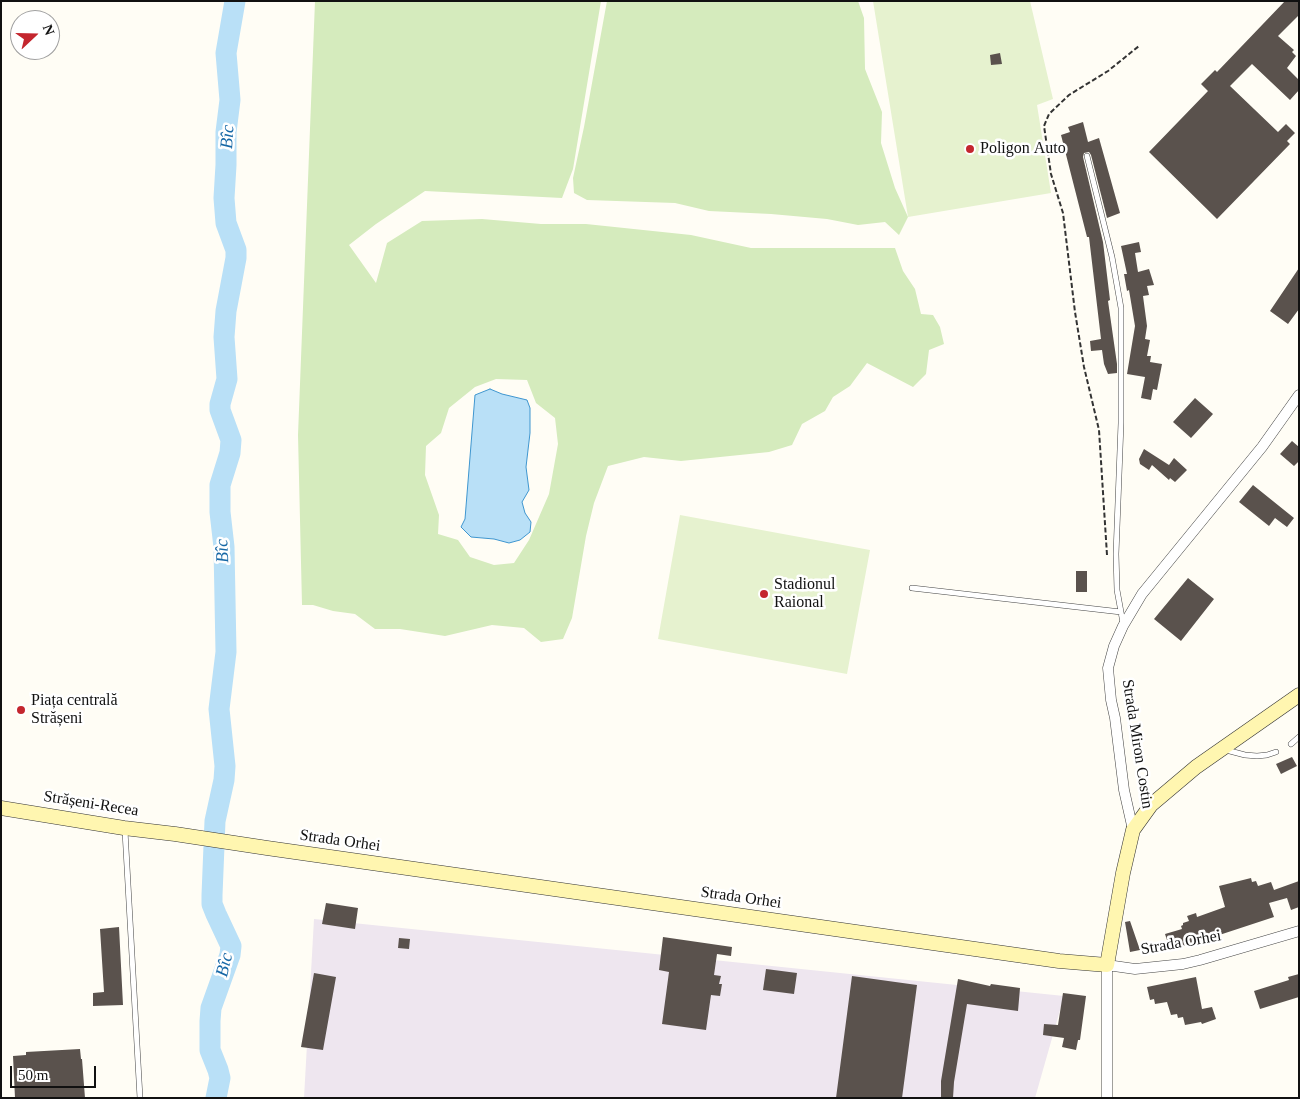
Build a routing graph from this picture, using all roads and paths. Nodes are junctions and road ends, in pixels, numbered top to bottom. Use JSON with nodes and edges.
{"nodes":[{"id":1,"x":1139,"y":46,"type":"dead end"},
{"id":2,"x":1087,"y":156,"type":"dead end"},
{"id":3,"x":1299,"y":395,"type":"edge"},
{"id":4,"x":1107,"y":562,"type":"dead end"},
{"id":5,"x":912,"y":588,"type":"dead end"},
{"id":6,"x":1121,"y":612,"type":"junction"},
{"id":7,"x":1124,"y":626,"type":"junction"},
{"id":8,"x":1299,"y":695,"type":"edge"},
{"id":9,"x":1299,"y":737,"type":"edge"},
{"id":10,"x":1291,"y":744,"type":"dead end"},
{"id":11,"x":1222,"y":749,"type":"junction"},
{"id":12,"x":1276,"y":752,"type":"dead end"},
{"id":13,"x":1,"y":808,"type":"edge"},
{"id":14,"x":124,"y":828,"type":"junction"},
{"id":15,"x":1133,"y":830,"type":"junction"},
{"id":16,"x":176,"y":834,"type":"joint"},
{"id":17,"x":1299,"y":932,"type":"edge"},
{"id":18,"x":1107,"y":965,"type":"junction"},
{"id":19,"x":140,"y":1098,"type":"edge"},
{"id":20,"x":1107,"y":1098,"type":"edge"}],
"edges":[{"from":1,"to":4,"type":"path"},
{"from":2,"to":6,"type":"lane"},
{"from":3,"to":7,"type":"street","name":"Strada Miron Costin"},
{"from":5,"to":6,"type":"lane"},
{"from":6,"to":7,"type":"lane"},
{"from":7,"to":15,"type":"street","name":"Strada Miron Costin"},
{"from":8,"to":11,"type":"main road"},
{"from":9,"to":10,"type":"lane"},
{"from":11,"to":12,"type":"lane"},
{"from":11,"to":15,"type":"main road"},
{"from":13,"to":14,"type":"main road","name":"Strășeni-Recea"},
{"from":14,"to":16,"type":"main road","name":"Strășeni-Recea"},
{"from":14,"to":19,"type":"lane"},
{"from":15,"to":18,"type":"main road","name":"Strada Miron Costin"},
{"from":16,"to":18,"type":"main road","name":"Strada Orhei"},
{"from":17,"to":18,"type":"street","name":"Strada Orhei"},
{"from":18,"to":20,"type":"street","name":"Strada Miron Costin"}]}
